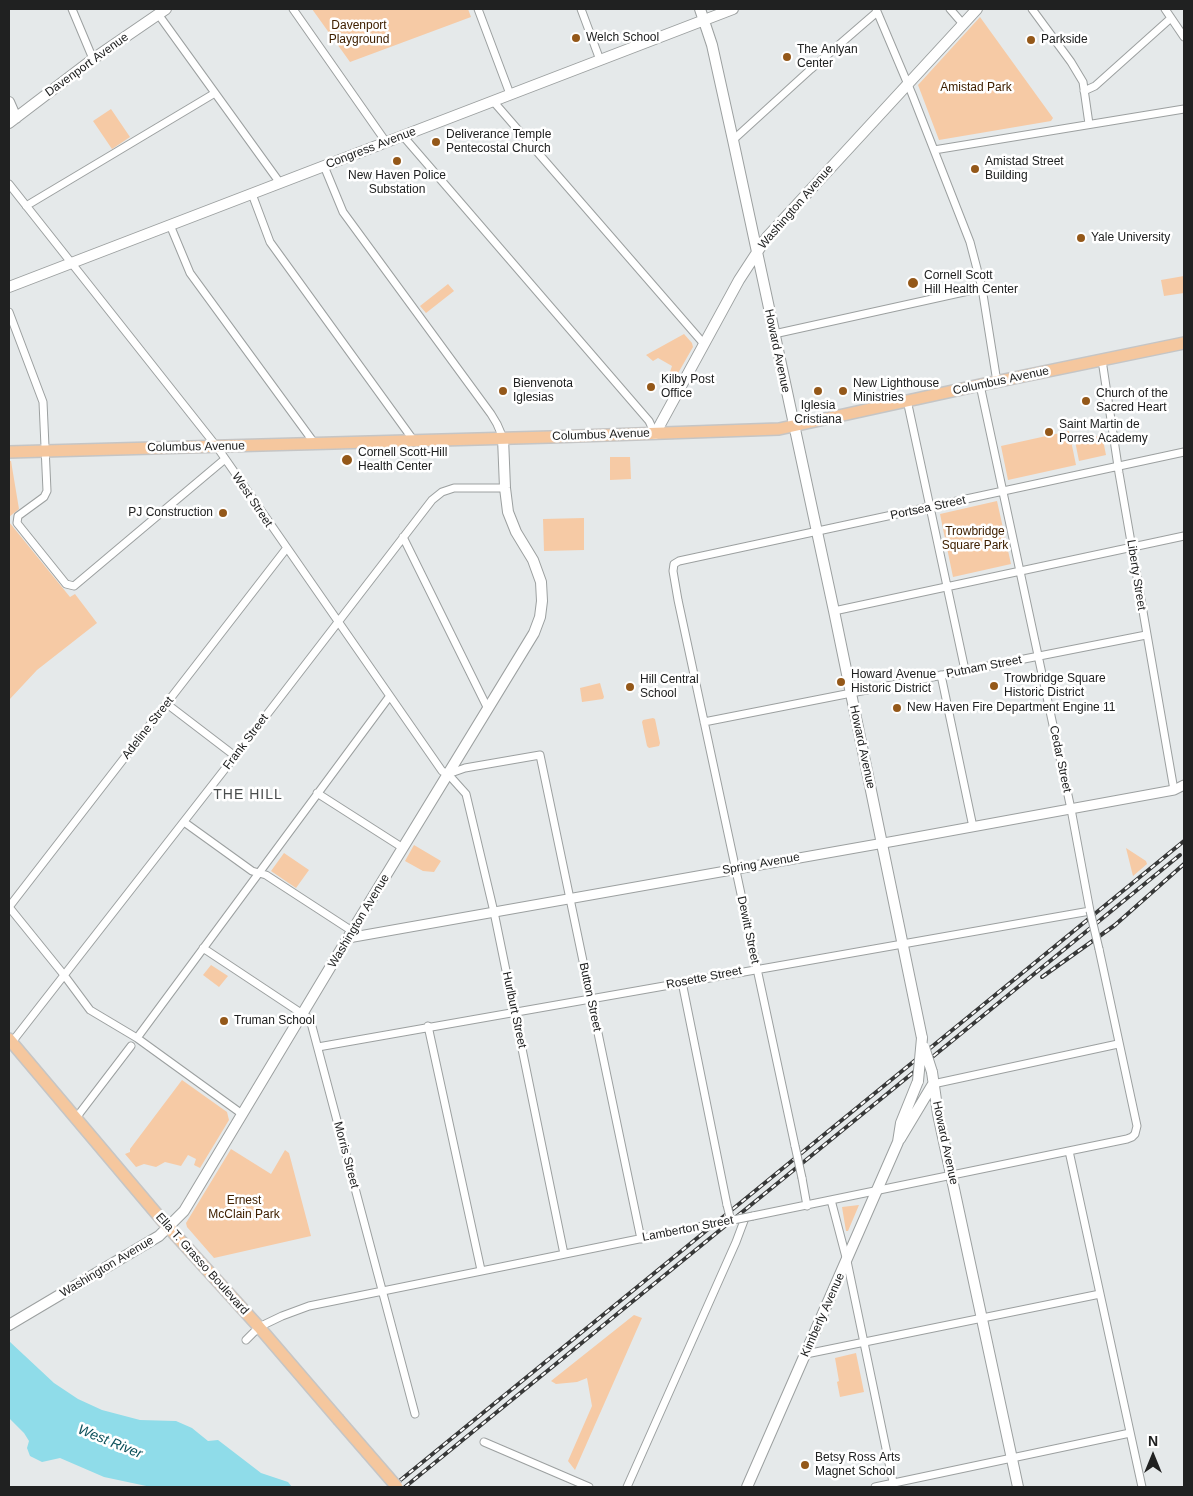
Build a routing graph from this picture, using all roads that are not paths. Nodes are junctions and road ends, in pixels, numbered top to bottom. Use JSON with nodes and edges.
{"nodes":[{"id":1,"x":72,"y":9,"type":"edge"},
{"id":2,"x":293,"y":9,"type":"edge"},
{"id":3,"x":478,"y":9,"type":"edge"},
{"id":4,"x":581,"y":9,"type":"edge"},
{"id":5,"x":700,"y":9,"type":"edge"},
{"id":6,"x":733,"y":9,"type":"edge"},
{"id":7,"x":950,"y":9,"type":"edge"},
{"id":8,"x":977,"y":9,"type":"edge"},
{"id":9,"x":1032,"y":9,"type":"edge"},
{"id":10,"x":1165,"y":9,"type":"edge"},
{"id":11,"x":877,"y":10,"type":"edge"},
{"id":12,"x":162,"y":11,"type":"edge"},
{"id":13,"x":1171,"y":18,"type":"junction"},
{"id":14,"x":704,"y":20,"type":"junction"},
{"id":15,"x":963,"y":24,"type":"junction"},
{"id":16,"x":1184,"y":37,"type":"edge"},
{"id":17,"x":93,"y":59,"type":"junction"},
{"id":18,"x":600,"y":60,"type":"junction"},
{"id":19,"x":908,"y":84,"type":"junction"},
{"id":20,"x":1084,"y":90,"type":"junction"},
{"id":21,"x":214,"y":93,"type":"junction"},
{"id":22,"x":510,"y":94,"type":"junction"},
{"id":23,"x":493,"y":101,"type":"junction"},
{"id":24,"x":9,"y":102,"type":"edge"},
{"id":25,"x":1184,"y":108,"type":"edge"},
{"id":26,"x":12,"y":121,"type":"edge"},
{"id":27,"x":1089,"y":124,"type":"junction"},
{"id":28,"x":403,"y":136,"type":"junction"},
{"id":29,"x":733,"y":140,"type":"junction"},
{"id":30,"x":386,"y":142,"type":"junction"},
{"id":31,"x":934,"y":150,"type":"junction"},
{"id":32,"x":324,"y":166,"type":"junction"},
{"id":33,"x":280,"y":183,"type":"junction"},
{"id":34,"x":9,"y":184,"type":"edge"},
{"id":35,"x":252,"y":194,"type":"junction"},
{"id":36,"x":26,"y":206,"type":"junction"},
{"id":37,"x":170,"y":225,"type":"junction"},
{"id":38,"x":757,"y":253,"type":"junction"},
{"id":39,"x":71,"y":264,"type":"junction"},
{"id":40,"x":9,"y":287,"type":"edge"},
{"id":41,"x":982,"y":288,"type":"junction"},
{"id":42,"x":9,"y":312,"type":"edge"},
{"id":43,"x":774,"y":334,"type":"junction"},
{"id":44,"x":1184,"y":343,"type":"edge"},
{"id":45,"x":704,"y":344,"type":"junction"},
{"id":46,"x":1102,"y":360,"type":"junction"},
{"id":47,"x":997,"y":382,"type":"junction"},
{"id":48,"x":980,"y":385,"type":"junction"},
{"id":49,"x":907,"y":400,"type":"junction"},
{"id":50,"x":793,"y":426,"type":"junction"},
{"id":51,"x":655,"y":434,"type":"junction"},
{"id":52,"x":502,"y":438,"type":"junction"},
{"id":53,"x":414,"y":441,"type":"junction"},
{"id":54,"x":315,"y":444,"type":"junction"},
{"id":55,"x":217,"y":447,"type":"junction"},
{"id":56,"x":45,"y":450,"type":"junction"},
{"id":57,"x":9,"y":452,"type":"edge"},
{"id":58,"x":1184,"y":452,"type":"edge"},
{"id":59,"x":225,"y":460,"type":"junction"},
{"id":60,"x":1118,"y":466,"type":"junction"},
{"id":61,"x":505,"y":488,"type":"junction"},
{"id":62,"x":1003,"y":492,"type":"junction"},
{"id":63,"x":930,"y":508,"type":"junction"},
{"id":64,"x":816,"y":532,"type":"junction"},
{"id":65,"x":1184,"y":536,"type":"edge"},
{"id":66,"x":403,"y":537,"type":"junction"},
{"id":67,"x":1132,"y":547,"type":"junction"},
{"id":68,"x":286,"y":549,"type":"junction"},
{"id":69,"x":673,"y":567,"type":"joint"},
{"id":70,"x":1020,"y":570,"type":"junction"},
{"id":71,"x":948,"y":586,"type":"junction"},
{"id":72,"x":834,"y":611,"type":"junction"},
{"id":73,"x":338,"y":622,"type":"junction"},
{"id":74,"x":1146,"y":636,"type":"junction"},
{"id":75,"x":1038,"y":656,"type":"junction"},
{"id":76,"x":965,"y":670,"type":"junction"},
{"id":77,"x":941,"y":675,"type":"junction"},
{"id":78,"x":850,"y":693,"type":"junction"},
{"id":79,"x":389,"y":697,"type":"junction"},
{"id":80,"x":167,"y":704,"type":"junction"},
{"id":81,"x":488,"y":709,"type":"junction"},
{"id":82,"x":704,"y":722,"type":"junction"},
{"id":83,"x":235,"y":756,"type":"junction"},
{"id":84,"x":448,"y":774,"type":"junction"},
{"id":85,"x":1184,"y":785,"type":"edge"},
{"id":86,"x":1174,"y":790,"type":"junction"},
{"id":87,"x":317,"y":793,"type":"junction"},
{"id":88,"x":1070,"y":808,"type":"junction"},
{"id":89,"x":184,"y":822,"type":"junction"},
{"id":90,"x":973,"y":826,"type":"junction"},
{"id":91,"x":881,"y":844,"type":"junction"},
{"id":92,"x":403,"y":848,"type":"junction"},
{"id":93,"x":735,"y":869,"type":"junction"},
{"id":94,"x":260,"y":873,"type":"junction"},
{"id":95,"x":570,"y":898,"type":"junction"},
{"id":96,"x":9,"y":907,"type":"edge"},
{"id":97,"x":1089,"y":910,"type":"junction"},
{"id":98,"x":494,"y":912,"type":"junction"},
{"id":99,"x":350,"y":934,"type":"junction"},
{"id":100,"x":903,"y":943,"type":"junction"},
{"id":101,"x":203,"y":948,"type":"junction"},
{"id":102,"x":756,"y":968,"type":"junction"},
{"id":103,"x":64,"y":974,"type":"junction"},
{"id":104,"x":682,"y":982,"type":"junction"},
{"id":105,"x":591,"y":998,"type":"junction"},
{"id":106,"x":515,"y":1012,"type":"junction"},
{"id":107,"x":303,"y":1014,"type":"junction"},
{"id":108,"x":428,"y":1026,"type":"junction"},
{"id":109,"x":137,"y":1038,"type":"junction"},
{"id":110,"x":922,"y":1038,"type":"junction"},
{"id":111,"x":10,"y":1041,"type":"edge"},
{"id":112,"x":1118,"y":1044,"type":"junction"},
{"id":113,"x":131,"y":1046,"type":"dead end"},
{"id":114,"x":318,"y":1046,"type":"junction"},
{"id":115,"x":933,"y":1084,"type":"junction"},
{"id":116,"x":242,"y":1114,"type":"junction"},
{"id":117,"x":76,"y":1118,"type":"junction"},
{"id":118,"x":1135,"y":1134,"type":"joint"},
{"id":119,"x":898,"y":1142,"type":"junction"},
{"id":120,"x":1070,"y":1151,"type":"junction"},
{"id":121,"x":952,"y":1176,"type":"junction"},
{"id":122,"x":876,"y":1191,"type":"junction"},
{"id":123,"x":831,"y":1200,"type":"junction"},
{"id":124,"x":807,"y":1206,"type":"junction"},
{"id":125,"x":731,"y":1221,"type":"junction"},
{"id":126,"x":744,"y":1221,"type":"junction"},
{"id":127,"x":168,"y":1227,"type":"junction"},
{"id":128,"x":641,"y":1239,"type":"junction"},
{"id":129,"x":564,"y":1254,"type":"junction"},
{"id":130,"x":847,"y":1260,"type":"junction"},
{"id":131,"x":481,"y":1270,"type":"junction"},
{"id":132,"x":382,"y":1290,"type":"junction"},
{"id":133,"x":1100,"y":1294,"type":"junction"},
{"id":134,"x":982,"y":1319,"type":"junction"},
{"id":135,"x":12,"y":1323,"type":"edge"},
{"id":136,"x":259,"y":1327,"type":"junction"},
{"id":137,"x":246,"y":1340,"type":"dead end"},
{"id":138,"x":864,"y":1342,"type":"junction"},
{"id":139,"x":806,"y":1354,"type":"junction"},
{"id":140,"x":415,"y":1414,"type":"dead end"},
{"id":141,"x":1130,"y":1433,"type":"junction"},
{"id":142,"x":484,"y":1442,"type":"dead end"},
{"id":143,"x":1012,"y":1458,"type":"junction"},
{"id":144,"x":894,"y":1485,"type":"edge"},
{"id":145,"x":397,"y":1487,"type":"edge"},
{"id":146,"x":589,"y":1487,"type":"edge"},
{"id":147,"x":627,"y":1487,"type":"edge"},
{"id":148,"x":747,"y":1487,"type":"edge"},
{"id":149,"x":875,"y":1487,"type":"edge"},
{"id":150,"x":1018,"y":1487,"type":"edge"},
{"id":151,"x":1142,"y":1487,"type":"edge"}],
"edges":[{"from":1,"to":17,"type":"street"},
{"from":2,"to":30,"type":"street"},
{"from":3,"to":22,"type":"street"},
{"from":4,"to":18,"type":"street"},
{"from":5,"to":14,"type":"main road","name":"Howard Avenue"},
{"from":6,"to":14,"type":"main road","name":"Congress Avenue"},
{"from":7,"to":15,"type":"street"},
{"from":8,"to":15,"type":"main road","name":"Washington Avenue"},
{"from":9,"to":20,"type":"street"},
{"from":10,"to":13,"type":"street"},
{"from":11,"to":19,"type":"street"},
{"from":11,"to":29,"type":"street"},
{"from":12,"to":17,"type":"main road","name":"Davenport Avenue"},
{"from":12,"to":21,"type":"street"},
{"from":13,"to":16,"type":"street"},
{"from":13,"to":20,"type":"street"},
{"from":14,"to":18,"type":"main road","name":"Congress Avenue"},
{"from":14,"to":29,"type":"main road","name":"Howard Avenue"},
{"from":15,"to":19,"type":"main road","name":"Washington Avenue"},
{"from":17,"to":26,"type":"main road","name":"Davenport Avenue"},
{"from":18,"to":22,"type":"main road","name":"Congress Avenue"},
{"from":19,"to":31,"type":"street"},
{"from":19,"to":38,"type":"main road","name":"Washington Avenue"},
{"from":20,"to":27,"type":"street"},
{"from":21,"to":33,"type":"street"},
{"from":21,"to":36,"type":"street"},
{"from":22,"to":23,"type":"main road","name":"Congress Avenue"},
{"from":23,"to":28,"type":"main road","name":"Congress Avenue"},
{"from":23,"to":45,"type":"street"},
{"from":24,"to":26,"type":"main road"},
{"from":25,"to":27,"type":"street"},
{"from":27,"to":31,"type":"street"},
{"from":28,"to":30,"type":"main road","name":"Congress Avenue"},
{"from":28,"to":51,"type":"street"},
{"from":29,"to":38,"type":"main road","name":"Howard Avenue"},
{"from":30,"to":32,"type":"main road","name":"Congress Avenue"},
{"from":31,"to":41,"type":"street"},
{"from":32,"to":33,"type":"main road","name":"Congress Avenue"},
{"from":32,"to":52,"type":"street"},
{"from":33,"to":35,"type":"main road","name":"Congress Avenue"},
{"from":34,"to":36,"type":"street","name":"West Street"},
{"from":35,"to":37,"type":"main road","name":"Congress Avenue"},
{"from":35,"to":53,"type":"street"},
{"from":36,"to":39,"type":"street","name":"West Street"},
{"from":37,"to":39,"type":"main road","name":"Congress Avenue"},
{"from":37,"to":54,"type":"street"},
{"from":38,"to":43,"type":"main road","name":"Howard Avenue"},
{"from":38,"to":45,"type":"main road","name":"Washington Avenue"},
{"from":39,"to":40,"type":"main road","name":"Congress Avenue"},
{"from":39,"to":55,"type":"street","name":"West Street"},
{"from":41,"to":43,"type":"street"},
{"from":41,"to":47,"type":"street"},
{"from":42,"to":56,"type":"street"},
{"from":43,"to":50,"type":"main road","name":"Howard Avenue"},
{"from":44,"to":46,"type":"main road","name":"Columbus Avenue"},
{"from":45,"to":51,"type":"main road","name":"Washington Avenue"},
{"from":46,"to":47,"type":"main road","name":"Columbus Avenue"},
{"from":46,"to":60,"type":"street","name":"Liberty Street"},
{"from":47,"to":48,"type":"main road","name":"Columbus Avenue"},
{"from":48,"to":49,"type":"main road","name":"Columbus Avenue"},
{"from":48,"to":62,"type":"street","name":"Cedar Street"},
{"from":49,"to":50,"type":"main road","name":"Columbus Avenue"},
{"from":49,"to":63,"type":"street"},
{"from":50,"to":51,"type":"main road","name":"Columbus Avenue"},
{"from":50,"to":64,"type":"main road","name":"Howard Avenue"},
{"from":51,"to":52,"type":"main road","name":"Columbus Avenue"},
{"from":52,"to":53,"type":"main road","name":"Columbus Avenue"},
{"from":52,"to":61,"type":"main road","name":"Washington Avenue"},
{"from":53,"to":54,"type":"main road","name":"Columbus Avenue"},
{"from":54,"to":55,"type":"main road","name":"Columbus Avenue"},
{"from":55,"to":56,"type":"main road","name":"Columbus Avenue"},
{"from":55,"to":59,"type":"street","name":"West Street"},
{"from":56,"to":57,"type":"main road","name":"Columbus Avenue"},
{"from":56,"to":59,"type":"street"},
{"from":58,"to":60,"type":"street","name":"Portsea Street"},
{"from":59,"to":68,"type":"street","name":"West Street"},
{"from":60,"to":62,"type":"street","name":"Portsea Street"},
{"from":60,"to":67,"type":"street","name":"Liberty Street"},
{"from":61,"to":66,"type":"street","name":"Frank Street"},
{"from":61,"to":81,"type":"main road","name":"Washington Avenue"},
{"from":62,"to":63,"type":"street","name":"Portsea Street"},
{"from":62,"to":70,"type":"street","name":"Cedar Street"},
{"from":63,"to":64,"type":"street","name":"Portsea Street"},
{"from":63,"to":71,"type":"street"},
{"from":64,"to":69,"type":"street","name":"Portsea Street"},
{"from":64,"to":72,"type":"main road","name":"Howard Avenue"},
{"from":65,"to":67,"type":"street"},
{"from":66,"to":73,"type":"street","name":"Frank Street"},
{"from":66,"to":81,"type":"street"},
{"from":67,"to":70,"type":"street"},
{"from":67,"to":74,"type":"street","name":"Liberty Street"},
{"from":68,"to":73,"type":"street","name":"West Street"},
{"from":68,"to":80,"type":"street","name":"Adeline Street"},
{"from":69,"to":82,"type":"street","name":"Dewitt Street"},
{"from":70,"to":71,"type":"street"},
{"from":70,"to":75,"type":"street","name":"Cedar Street"},
{"from":71,"to":72,"type":"street"},
{"from":71,"to":76,"type":"street"},
{"from":72,"to":78,"type":"main road","name":"Howard Avenue"},
{"from":73,"to":79,"type":"street","name":"West Street"},
{"from":73,"to":83,"type":"street","name":"Frank Street"},
{"from":74,"to":75,"type":"street","name":"Putnam Street"},
{"from":74,"to":86,"type":"street","name":"Liberty Street"},
{"from":75,"to":76,"type":"street","name":"Putnam Street"},
{"from":75,"to":88,"type":"street","name":"Cedar Street"},
{"from":76,"to":77,"type":"street","name":"Putnam Street"},
{"from":77,"to":78,"type":"street","name":"Putnam Street"},
{"from":77,"to":90,"type":"street"},
{"from":78,"to":82,"type":"street","name":"Putnam Street"},
{"from":78,"to":91,"type":"main road","name":"Howard Avenue"},
{"from":79,"to":84,"type":"street","name":"West Street"},
{"from":79,"to":87,"type":"street"},
{"from":80,"to":83,"type":"street"},
{"from":80,"to":96,"type":"street","name":"Adeline Street"},
{"from":81,"to":84,"type":"main road","name":"Washington Avenue"},
{"from":82,"to":93,"type":"street","name":"Dewitt Street"},
{"from":83,"to":89,"type":"street","name":"Frank Street"},
{"from":84,"to":92,"type":"main road","name":"Washington Avenue"},
{"from":84,"to":95,"type":"street","name":"Button Street"},
{"from":84,"to":98,"type":"street","name":"Hurlburt Street"},
{"from":85,"to":86,"type":"street","name":"Spring Avenue"},
{"from":86,"to":88,"type":"street","name":"Spring Avenue"},
{"from":87,"to":92,"type":"street"},
{"from":87,"to":94,"type":"street"},
{"from":88,"to":90,"type":"street","name":"Spring Avenue"},
{"from":88,"to":97,"type":"street","name":"Cedar Street"},
{"from":89,"to":94,"type":"street"},
{"from":89,"to":103,"type":"street","name":"Frank Street"},
{"from":90,"to":91,"type":"street","name":"Spring Avenue"},
{"from":91,"to":93,"type":"street","name":"Spring Avenue"},
{"from":91,"to":100,"type":"main road","name":"Howard Avenue"},
{"from":92,"to":99,"type":"main road","name":"Washington Avenue"},
{"from":93,"to":95,"type":"street","name":"Spring Avenue"},
{"from":93,"to":102,"type":"street","name":"Dewitt Street"},
{"from":94,"to":99,"type":"street"},
{"from":94,"to":101,"type":"street"},
{"from":95,"to":98,"type":"street","name":"Spring Avenue"},
{"from":95,"to":105,"type":"street","name":"Button Street"},
{"from":96,"to":103,"type":"street"},
{"from":97,"to":100,"type":"street","name":"Rosette Street"},
{"from":97,"to":112,"type":"street","name":"Cedar Street","bridge":true},
{"from":98,"to":99,"type":"street","name":"Spring Avenue"},
{"from":98,"to":106,"type":"street","name":"Hurlburt Street"},
{"from":99,"to":107,"type":"main road","name":"Washington Avenue"},
{"from":100,"to":102,"type":"street","name":"Rosette Street"},
{"from":100,"to":110,"type":"main road","name":"Howard Avenue"},
{"from":101,"to":107,"type":"street","name":"Morris Street"},
{"from":101,"to":109,"type":"street"},
{"from":102,"to":104,"type":"street","name":"Rosette Street"},
{"from":102,"to":124,"type":"street","name":"Dewitt Street","bridge":true},
{"from":103,"to":109,"type":"street"},
{"from":103,"to":111,"type":"street","name":"Frank Street"},
{"from":104,"to":105,"type":"street","name":"Rosette Street"},
{"from":104,"to":125,"type":"street","bridge":true},
{"from":105,"to":106,"type":"street","name":"Rosette Street"},
{"from":105,"to":128,"type":"street","name":"Button Street"},
{"from":106,"to":108,"type":"street","name":"Rosette Street"},
{"from":106,"to":129,"type":"street","name":"Hurlburt Street"},
{"from":107,"to":114,"type":"street","name":"Morris Street"},
{"from":107,"to":116,"type":"main road","name":"Washington Avenue"},
{"from":108,"to":114,"type":"street","name":"Rosette Street"},
{"from":108,"to":131,"type":"street"},
{"from":109,"to":116,"type":"street"},
{"from":110,"to":115,"type":"main road","name":"Howard Avenue","bridge":true},
{"from":110,"to":119,"type":"main road","bridge":true},
{"from":111,"to":117,"type":"main road","name":"Ella T. Grasso Boulevard"},
{"from":112,"to":115,"type":"street"},
{"from":112,"to":118,"type":"street","name":"Cedar Street"},
{"from":113,"to":117,"type":"street"},
{"from":114,"to":132,"type":"street","name":"Morris Street"},
{"from":115,"to":119,"type":"main road"},
{"from":115,"to":121,"type":"main road","name":"Howard Avenue"},
{"from":116,"to":127,"type":"main road","name":"Washington Avenue"},
{"from":117,"to":127,"type":"main road","name":"Ella T. Grasso Boulevard"},
{"from":118,"to":120,"type":"street","name":"Lamberton Street"},
{"from":119,"to":122,"type":"main road","name":"Kimberly Avenue"},
{"from":120,"to":121,"type":"street","name":"Lamberton Street"},
{"from":120,"to":133,"type":"street"},
{"from":121,"to":122,"type":"street","name":"Lamberton Street"},
{"from":121,"to":134,"type":"main road","name":"Howard Avenue"},
{"from":122,"to":123,"type":"street","name":"Lamberton Street"},
{"from":122,"to":130,"type":"main road","name":"Kimberly Avenue"},
{"from":123,"to":124,"type":"street","name":"Lamberton Street"},
{"from":123,"to":130,"type":"street"},
{"from":124,"to":126,"type":"street","name":"Lamberton Street","bridge":true},
{"from":125,"to":126,"type":"street","name":"Lamberton Street","bridge":true},
{"from":125,"to":128,"type":"street","name":"Lamberton Street","bridge":true},
{"from":126,"to":147,"type":"street"},
{"from":127,"to":135,"type":"main road","name":"Washington Avenue"},
{"from":127,"to":136,"type":"main road","name":"Ella T. Grasso Boulevard"},
{"from":128,"to":129,"type":"street","name":"Lamberton Street"},
{"from":129,"to":131,"type":"street","name":"Lamberton Street"},
{"from":130,"to":138,"type":"street"},
{"from":130,"to":139,"type":"main road","name":"Kimberly Avenue"},
{"from":131,"to":132,"type":"street","name":"Lamberton Street"},
{"from":132,"to":136,"type":"street","name":"Lamberton Street"},
{"from":132,"to":140,"type":"street","name":"Morris Street"},
{"from":133,"to":134,"type":"street"},
{"from":133,"to":141,"type":"street"},
{"from":134,"to":138,"type":"street"},
{"from":134,"to":143,"type":"main road","name":"Howard Avenue"},
{"from":136,"to":137,"type":"street","name":"Lamberton Street"},
{"from":136,"to":145,"type":"main road","name":"Ella T. Grasso Boulevard","bridge":true},
{"from":138,"to":139,"type":"street"},
{"from":138,"to":144,"type":"street"},
{"from":139,"to":148,"type":"main road","name":"Kimberly Avenue"},
{"from":141,"to":143,"type":"street"},
{"from":141,"to":151,"type":"street"},
{"from":142,"to":146,"type":"street"},
{"from":143,"to":144,"type":"street"},
{"from":143,"to":150,"type":"main road","name":"Howard Avenue"},
{"from":144,"to":149,"type":"street"}]}
